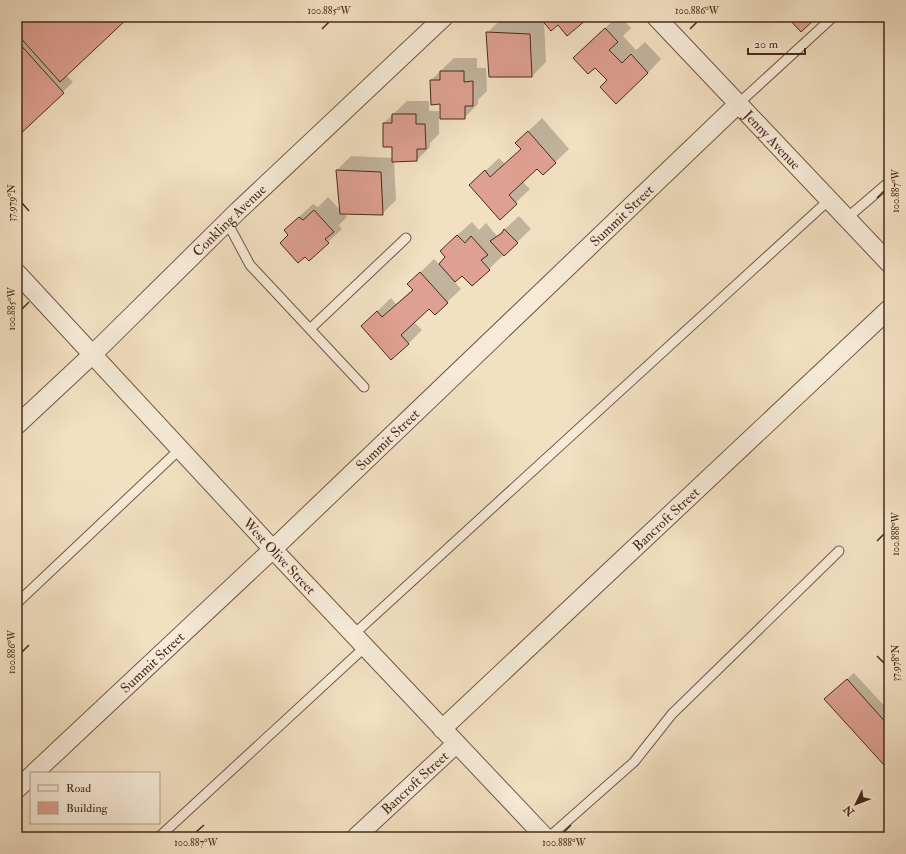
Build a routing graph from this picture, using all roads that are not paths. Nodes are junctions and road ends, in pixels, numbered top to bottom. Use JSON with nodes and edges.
{"nodes":[{"id":1,"x":444,"y":17,"type":"edge"},
{"id":2,"x":656,"y":17,"type":"edge"},
{"id":3,"x":834,"y":17,"type":"edge"},
{"id":4,"x":738,"y":104,"type":"junction"},
{"id":5,"x":889,"y":182,"type":"edge"},
{"id":6,"x":829,"y":200,"type":"junction"},
{"id":7,"x":846,"y":218,"type":"junction"},
{"id":8,"x":227,"y":222,"type":"junction"},
{"id":9,"x":406,"y":238,"type":"dead end"},
{"id":10,"x":889,"y":263,"type":"edge"},
{"id":11,"x":17,"y":273,"type":"edge"},
{"id":12,"x":889,"y":309,"type":"edge"},
{"id":13,"x":310,"y":329,"type":"junction"},
{"id":14,"x":93,"y":354,"type":"junction"},
{"id":15,"x":364,"y":387,"type":"dead end"},
{"id":16,"x":17,"y":425,"type":"edge"},
{"id":17,"x":180,"y":449,"type":"junction"},
{"id":18,"x":273,"y":549,"type":"junction"},
{"id":19,"x":839,"y":551,"type":"dead end"},
{"id":20,"x":17,"y":603,"type":"edge"},
{"id":21,"x":359,"y":641,"type":"junction"},
{"id":22,"x":442,"y":728,"type":"junction"},
{"id":23,"x":456,"y":744,"type":"junction"},
{"id":24,"x":35,"y":772,"type":"edge"},
{"id":25,"x":30,"y":777,"type":"edge"},
{"id":26,"x":17,"y":789,"type":"edge"},
{"id":27,"x":158,"y":837,"type":"edge"},
{"id":28,"x":356,"y":837,"type":"edge"},
{"id":29,"x":545,"y":837,"type":"edge"},
{"id":30,"x":548,"y":837,"type":"edge"}],
"edges":[{"from":1,"to":8,"type":"street","name":"Conkling Avenue"},
{"from":2,"to":4,"type":"street","name":"Jenny Avenue"},
{"from":3,"to":4,"type":"lane"},
{"from":4,"to":6,"type":"street","name":"Jenny Avenue"},
{"from":4,"to":18,"type":"street","name":"Summit Street"},
{"from":5,"to":7,"type":"lane"},
{"from":6,"to":7,"type":"street","name":"Jenny Avenue"},
{"from":6,"to":21,"type":"lane"},
{"from":7,"to":10,"type":"street","name":"Jenny Avenue"},
{"from":8,"to":13,"type":"lane"},
{"from":8,"to":14,"type":"street","name":"Conkling Avenue"},
{"from":9,"to":13,"type":"lane"},
{"from":11,"to":14,"type":"street","name":"West Olive Street"},
{"from":12,"to":22,"type":"street","name":"Bancroft Street"},
{"from":13,"to":15,"type":"lane"},
{"from":14,"to":16,"type":"street","name":"Conkling Avenue"},
{"from":14,"to":17,"type":"street","name":"West Olive Street"},
{"from":17,"to":18,"type":"street","name":"West Olive Street"},
{"from":17,"to":20,"type":"lane"},
{"from":18,"to":21,"type":"street","name":"West Olive Street"},
{"from":18,"to":24,"type":"street","name":"Summit Street"},
{"from":19,"to":30,"type":"lane"},
{"from":21,"to":22,"type":"street","name":"West Olive Street"},
{"from":21,"to":27,"type":"lane"},
{"from":22,"to":23,"type":"street","name":"West Olive Street"},
{"from":23,"to":28,"type":"street","name":"Bancroft Street"},
{"from":23,"to":29,"type":"street","name":"West Olive Street"},
{"from":25,"to":26,"type":"street"}]}
